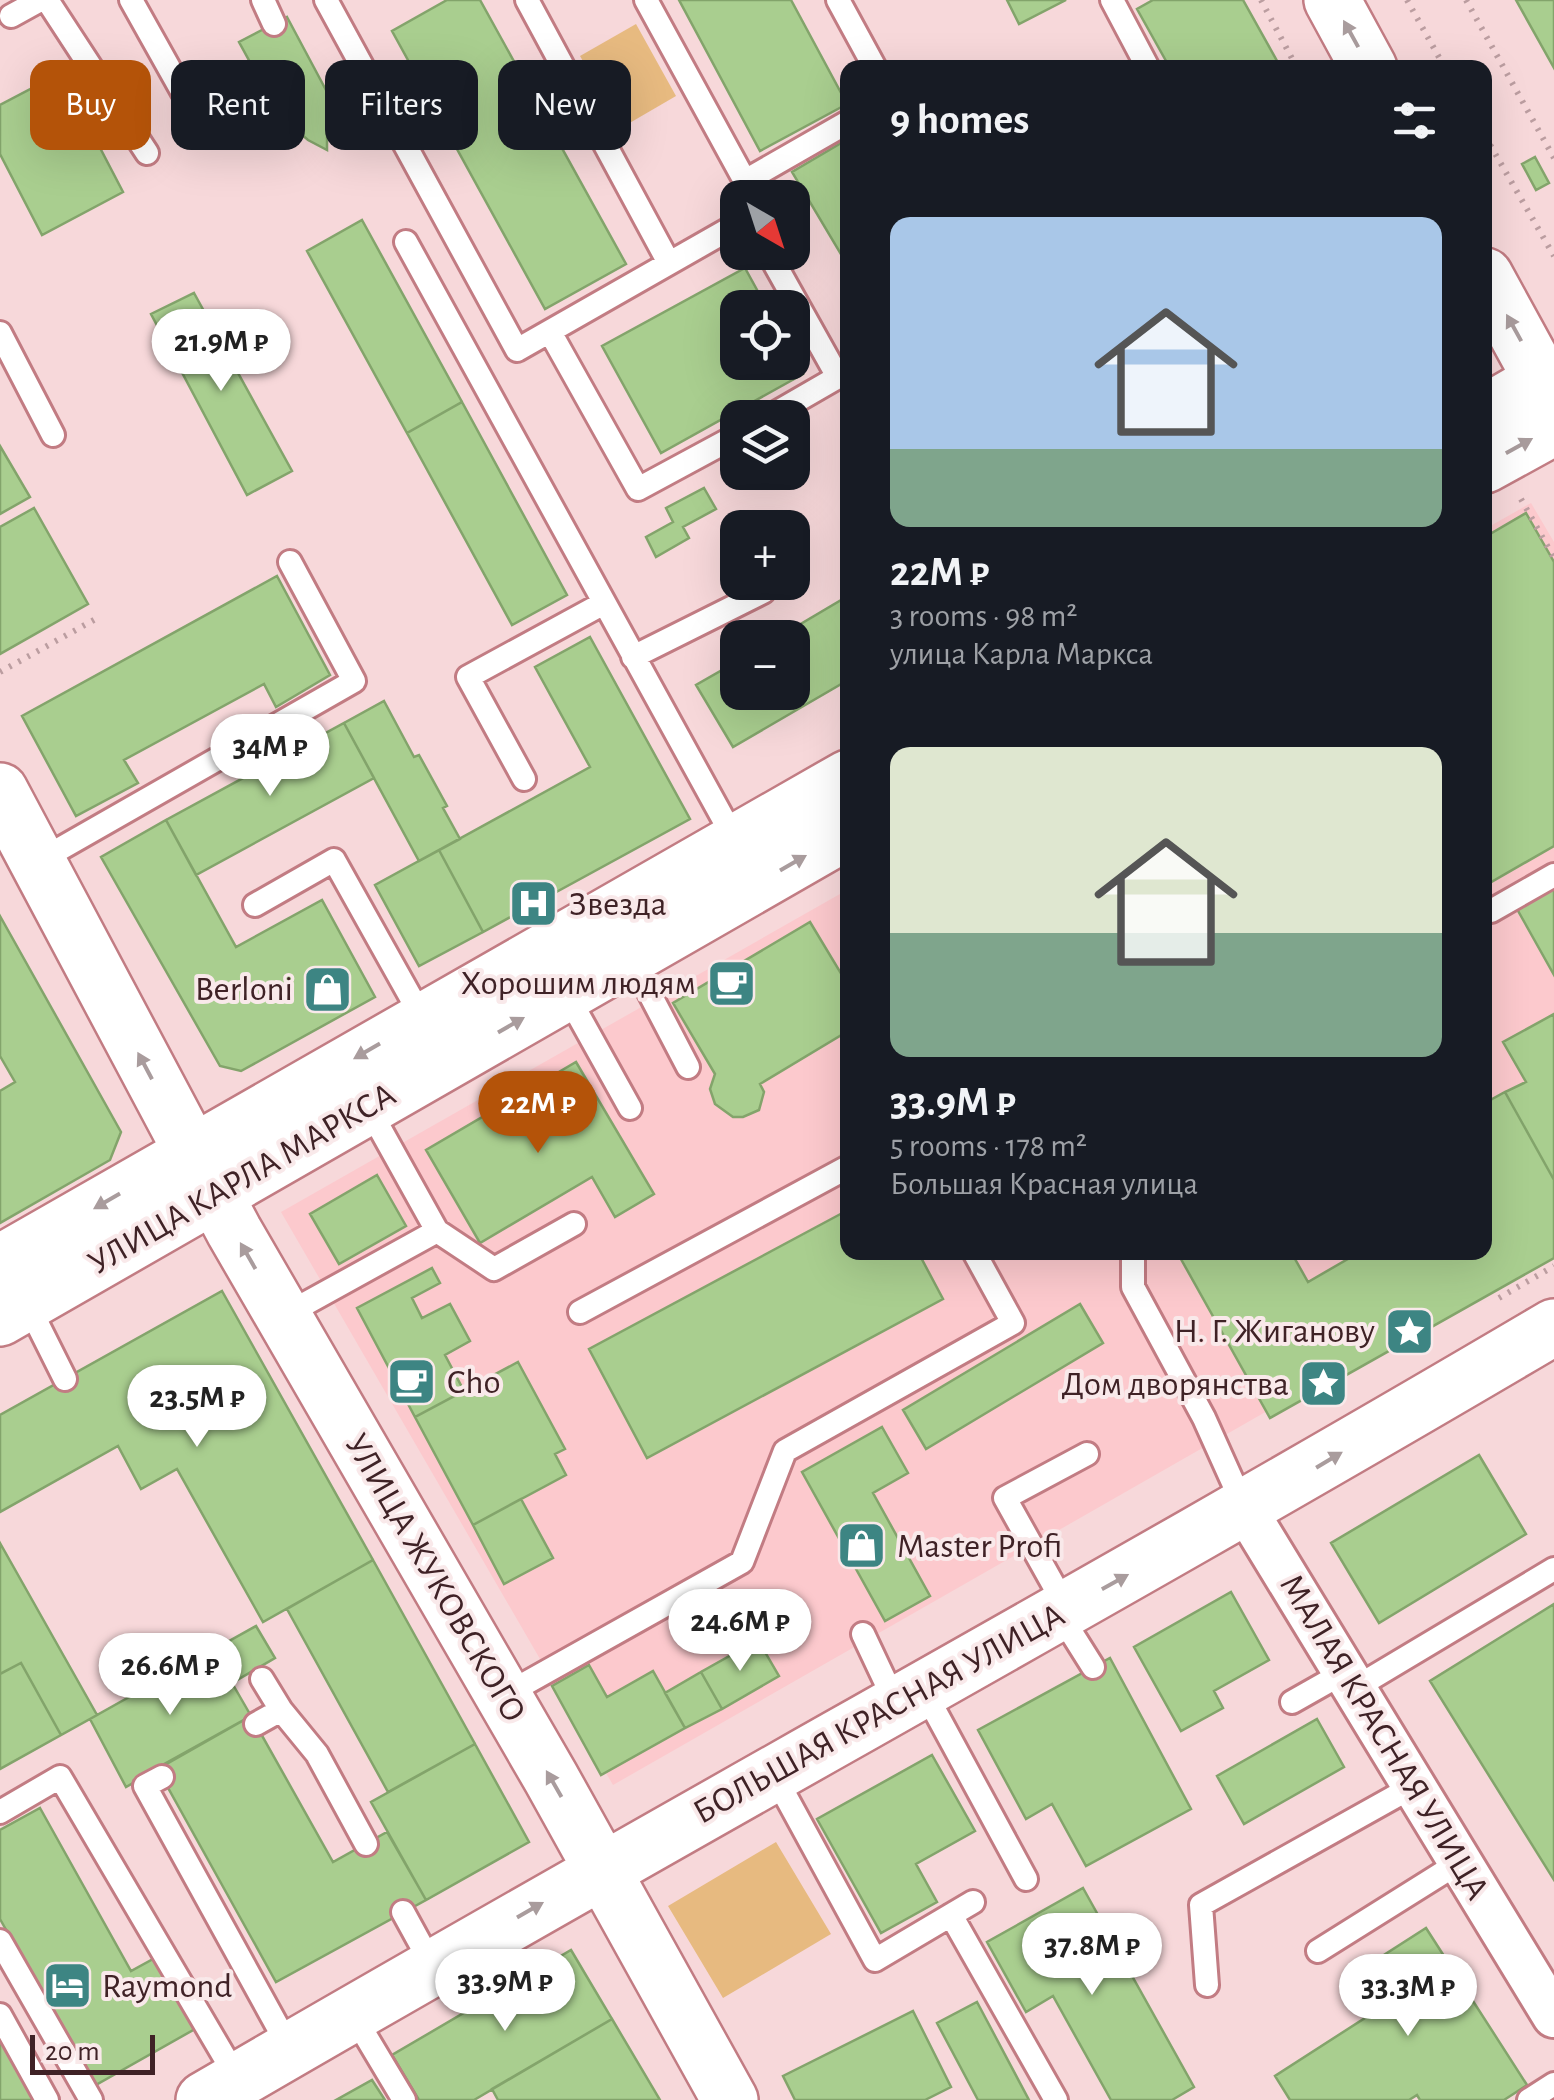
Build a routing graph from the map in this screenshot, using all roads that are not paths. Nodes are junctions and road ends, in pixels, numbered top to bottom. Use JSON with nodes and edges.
{"nodes":[{"id":1,"x":44,"y":0,"type":"edge"},
{"id":2,"x":131,"y":0,"type":"edge"},
{"id":3,"x":263,"y":0,"type":"edge"},
{"id":4,"x":326,"y":0,"type":"edge"},
{"id":5,"x":527,"y":0,"type":"edge"},
{"id":6,"x":646,"y":0,"type":"edge"},
{"id":7,"x":838,"y":0,"type":"edge"},
{"id":8,"x":1112,"y":0,"type":"edge"},
{"id":9,"x":1332,"y":0,"type":"edge"},
{"id":10,"x":11,"y":16,"type":"dead end"},
{"id":11,"x":274,"y":24,"type":"dead end"},
{"id":12,"x":871,"y":60,"type":"edge"},
{"id":13,"x":1144,"y":60,"type":"edge"},
{"id":14,"x":1365,"y":60,"type":"edge"},
{"id":15,"x":171,"y":70,"type":"edge"},
{"id":16,"x":840,"y":127,"type":"edge"},
{"id":17,"x":148,"y":153,"type":"dead end"},
{"id":18,"x":741,"y":180,"type":"edge"},
{"id":19,"x":760,"y":180,"type":"edge"},
{"id":20,"x":720,"y":234,"type":"edge"},
{"id":21,"x":406,"y":242,"type":"dead end"},
{"id":22,"x":670,"y":263,"type":"junction"},
{"id":23,"x":778,"y":270,"type":"edge"},
{"id":24,"x":1492,"y":289,"type":"edge"},
{"id":25,"x":550,"y":332,"type":"junction"},
{"id":26,"x":0,"y":333,"type":"edge"},
{"id":27,"x":1551,"y":394,"type":"edge"},
{"id":28,"x":798,"y":400,"type":"edge"},
{"id":29,"x":1492,"y":411,"type":"edge"},
{"id":30,"x":53,"y":435,"type":"dead end"},
{"id":31,"x":720,"y":444,"type":"edge"},
{"id":32,"x":1502,"y":479,"type":"edge"},
{"id":33,"x":290,"y":562,"type":"dead end"},
{"id":34,"x":747,"y":600,"type":"edge"},
{"id":35,"x":604,"y":603,"type":"junction"},
{"id":36,"x":633,"y":658,"type":"junction"},
{"id":37,"x":524,"y":779,"type":"dead end"},
{"id":38,"x":840,"y":783,"type":"edge"},
{"id":39,"x":0,"y":791,"type":"edge"},
{"id":40,"x":840,"y":837,"type":"edge"},
{"id":41,"x":736,"y":842,"type":"junction"},
{"id":42,"x":37,"y":862,"type":"junction"},
{"id":43,"x":1554,"y":875,"type":"edge"},
{"id":44,"x":255,"y":905,"type":"dead end"},
{"id":45,"x":1492,"y":911,"type":"edge"},
{"id":46,"x":630,"y":956,"type":"junction"},
{"id":47,"x":566,"y":993,"type":"junction"},
{"id":48,"x":423,"y":1019,"type":"junction"},
{"id":49,"x":688,"y":1067,"type":"dead end"},
{"id":50,"x":368,"y":1107,"type":"junction"},
{"id":51,"x":630,"y":1108,"type":"dead end"},
{"id":52,"x":840,"y":1171,"type":"edge"},
{"id":53,"x":203,"y":1174,"type":"junction"},
{"id":54,"x":574,"y":1224,"type":"dead end"},
{"id":55,"x":437,"y":1231,"type":"junction"},
{"id":56,"x":978,"y":1260,"type":"edge"},
{"id":57,"x":1133,"y":1260,"type":"edge"},
{"id":58,"x":9,"y":1294,"type":"edge"},
{"id":59,"x":580,"y":1312,"type":"dead end"},
{"id":60,"x":283,"y":1316,"type":"junction"},
{"id":61,"x":1554,"y":1327,"type":"edge"},
{"id":62,"x":64,"y":1379,"type":"dead end"},
{"id":63,"x":1087,"y":1454,"type":"dead end"},
{"id":64,"x":1245,"y":1510,"type":"junction"},
{"id":65,"x":1554,"y":1569,"type":"edge"},
{"id":66,"x":1063,"y":1611,"type":"junction"},
{"id":67,"x":863,"y":1634,"type":"dead end"},
{"id":68,"x":1093,"y":1667,"type":"dead end"},
{"id":69,"x":262,"y":1679,"type":"dead end"},
{"id":70,"x":1350,"y":1680,"type":"junction"},
{"id":71,"x":503,"y":1696,"type":"junction"},
{"id":72,"x":910,"y":1696,"type":"junction"},
{"id":73,"x":1292,"y":1702,"type":"dead end"},
{"id":74,"x":281,"y":1710,"type":"junction"},
{"id":75,"x":256,"y":1724,"type":"dead end"},
{"id":76,"x":773,"y":1773,"type":"junction"},
{"id":77,"x":162,"y":1777,"type":"dead end"},
{"id":78,"x":1414,"y":1786,"type":"junction"},
{"id":79,"x":0,"y":1812,"type":"edge"},
{"id":80,"x":366,"y":1844,"type":"dead end"},
{"id":81,"x":1460,"y":1862,"type":"junction"},
{"id":82,"x":602,"y":1869,"type":"junction"},
{"id":83,"x":1026,"y":1878,"type":"dead end"},
{"id":84,"x":974,"y":1902,"type":"dead end"},
{"id":85,"x":403,"y":1912,"type":"dead end"},
{"id":86,"x":951,"y":1915,"type":"junction"},
{"id":87,"x":0,"y":1942,"type":"edge"},
{"id":88,"x":1318,"y":1951,"type":"dead end"},
{"id":89,"x":432,"y":1965,"type":"junction"},
{"id":90,"x":1207,"y":1986,"type":"dead end"},
{"id":91,"x":352,"y":2013,"type":"junction"},
{"id":92,"x":0,"y":2015,"type":"edge"},
{"id":93,"x":1554,"y":2016,"type":"edge"},
{"id":94,"x":290,"y":2049,"type":"junction"},
{"id":95,"x":1554,"y":2084,"type":"edge"},
{"id":96,"x":221,"y":2090,"type":"edge"},
{"id":97,"x":47,"y":2100,"type":"edge"},
{"id":98,"x":92,"y":2100,"type":"edge"},
{"id":99,"x":404,"y":2100,"type":"edge"},
{"id":100,"x":730,"y":2100,"type":"edge"},
{"id":101,"x":1056,"y":2100,"type":"edge"},
{"id":102,"x":1529,"y":2100,"type":"edge"}],
"edges":[{"from":1,"to":10,"type":"lane"},
{"from":1,"to":17,"type":"lane"},
{"from":2,"to":15,"type":"lane"},
{"from":3,"to":11,"type":"lane"},
{"from":4,"to":25,"type":"lane"},
{"from":5,"to":22,"type":"lane"},
{"from":6,"to":18,"type":"lane"},
{"from":7,"to":12,"type":"lane"},
{"from":8,"to":13,"type":"lane"},
{"from":14,"to":9,"type":"street","one_way":true},
{"from":16,"to":19,"type":"lane"},
{"from":20,"to":22,"type":"lane"},
{"from":21,"to":35,"type":"lane"},
{"from":22,"to":25,"type":"lane"},
{"from":23,"to":28,"type":"lane"},
{"from":27,"to":24,"type":"street","one_way":true},
{"from":25,"to":31,"type":"lane"},
{"from":26,"to":30,"type":"lane"},
{"from":27,"to":29,"type":"street"},
{"from":32,"to":27,"type":"street","one_way":true},
{"from":33,"to":42,"type":"lane"},
{"from":34,"to":36,"type":"lane"},
{"from":35,"to":36,"type":"lane"},
{"from":35,"to":37,"type":"lane"},
{"from":36,"to":41,"type":"lane"},
{"from":38,"to":41,"type":"street","name":"УЛИЦА КАРЛА МАРКСА"},
{"from":39,"to":42,"type":"street","name":"УЛИЦА ЖУКОВСКОГО"},
{"from":46,"to":40,"type":"street","name":"УЛИЦА КАРЛА МАРКСА","one_way":true},
{"from":41,"to":48,"type":"street","name":"УЛИЦА КАРЛА МАРКСА"},
{"from":53,"to":42,"type":"street","name":"УЛИЦА ЖУКОВСКОГО","one_way":true},
{"from":43,"to":45,"type":"lane"},
{"from":44,"to":48,"type":"lane"},
{"from":46,"to":47,"type":"street","name":"УЛИЦА КАРЛА МАРКСА"},
{"from":46,"to":49,"type":"lane"},
{"from":50,"to":47,"type":"street","name":"УЛИЦА КАРЛА МАРКСА","one_way":true},
{"from":47,"to":51,"type":"lane"},
{"from":48,"to":53,"type":"street","name":"УЛИЦА КАРЛА МАРКСА","one_way":true},
{"from":50,"to":53,"type":"street","name":"УЛИЦА КАРЛА МАРКСА"},
{"from":50,"to":55,"type":"lane"},
{"from":52,"to":59,"type":"lane"},
{"from":53,"to":58,"type":"street","name":"УЛИЦА КАРЛА МАРКСА"},
{"from":60,"to":53,"type":"street","name":"УЛИЦА ЖУКОВСКОГО","one_way":true},
{"from":54,"to":55,"type":"lane"},
{"from":55,"to":60,"type":"lane"},
{"from":56,"to":71,"type":"lane"},
{"from":57,"to":64,"type":"lane"},
{"from":58,"to":62,"type":"lane"},
{"from":60,"to":71,"type":"street","name":"УЛИЦА ЖУКОВСКОГО"},
{"from":64,"to":61,"type":"street","name":"БОЛЬШАЯ КРАСНАЯ УЛИЦА","one_way":true},
{"from":63,"to":66,"type":"lane"},
{"from":66,"to":64,"type":"street","name":"БОЛЬШАЯ КРАСНАЯ УЛИЦА","one_way":true},
{"from":64,"to":70,"type":"street","name":"МАЛАЯ КРАСНАЯ УЛИЦА"},
{"from":65,"to":70,"type":"lane"},
{"from":66,"to":68,"type":"lane"},
{"from":66,"to":72,"type":"street","name":"БОЛЬШАЯ КРАСНАЯ УЛИЦА"},
{"from":67,"to":72,"type":"lane"},
{"from":69,"to":74,"type":"lane"},
{"from":70,"to":73,"type":"lane"},
{"from":70,"to":78,"type":"street","name":"МАЛАЯ КРАСНАЯ УЛИЦА"},
{"from":82,"to":71,"type":"street","name":"УЛИЦА ЖУКОВСКОГО","one_way":true},
{"from":72,"to":76,"type":"street","name":"БОЛЬШАЯ КРАСНАЯ УЛИЦА"},
{"from":72,"to":83,"type":"lane"},
{"from":74,"to":75,"type":"lane"},
{"from":74,"to":80,"type":"lane"},
{"from":76,"to":82,"type":"street","name":"БОЛЬШАЯ КРАСНАЯ УЛИЦА"},
{"from":76,"to":86,"type":"lane"},
{"from":77,"to":94,"type":"lane"},
{"from":78,"to":81,"type":"street","name":"МАЛАЯ КРАСНАЯ УЛИЦА"},
{"from":78,"to":90,"type":"lane"},
{"from":79,"to":96,"type":"lane"},
{"from":81,"to":88,"type":"lane"},
{"from":81,"to":93,"type":"street","name":"МАЛАЯ КРАСНАЯ УЛИЦА"},
{"from":89,"to":82,"type":"street","name":"БОЛЬШАЯ КРАСНАЯ УЛИЦА","one_way":true},
{"from":82,"to":100,"type":"street","name":"УЛИЦА ЖУКОВСКОГО"},
{"from":84,"to":86,"type":"lane"},
{"from":85,"to":89,"type":"lane"},
{"from":86,"to":101,"type":"lane"},
{"from":87,"to":98,"type":"lane"},
{"from":89,"to":91,"type":"street","name":"БОЛЬШАЯ КРАСНАЯ УЛИЦА"},
{"from":91,"to":94,"type":"street","name":"БОЛЬШАЯ КРАСНАЯ УЛИЦА"},
{"from":91,"to":99,"type":"lane"},
{"from":92,"to":97,"type":"lane"},
{"from":94,"to":96,"type":"street","name":"БОЛЬШАЯ КРАСНАЯ УЛИЦА"},
{"from":95,"to":102,"type":"lane"}]}
